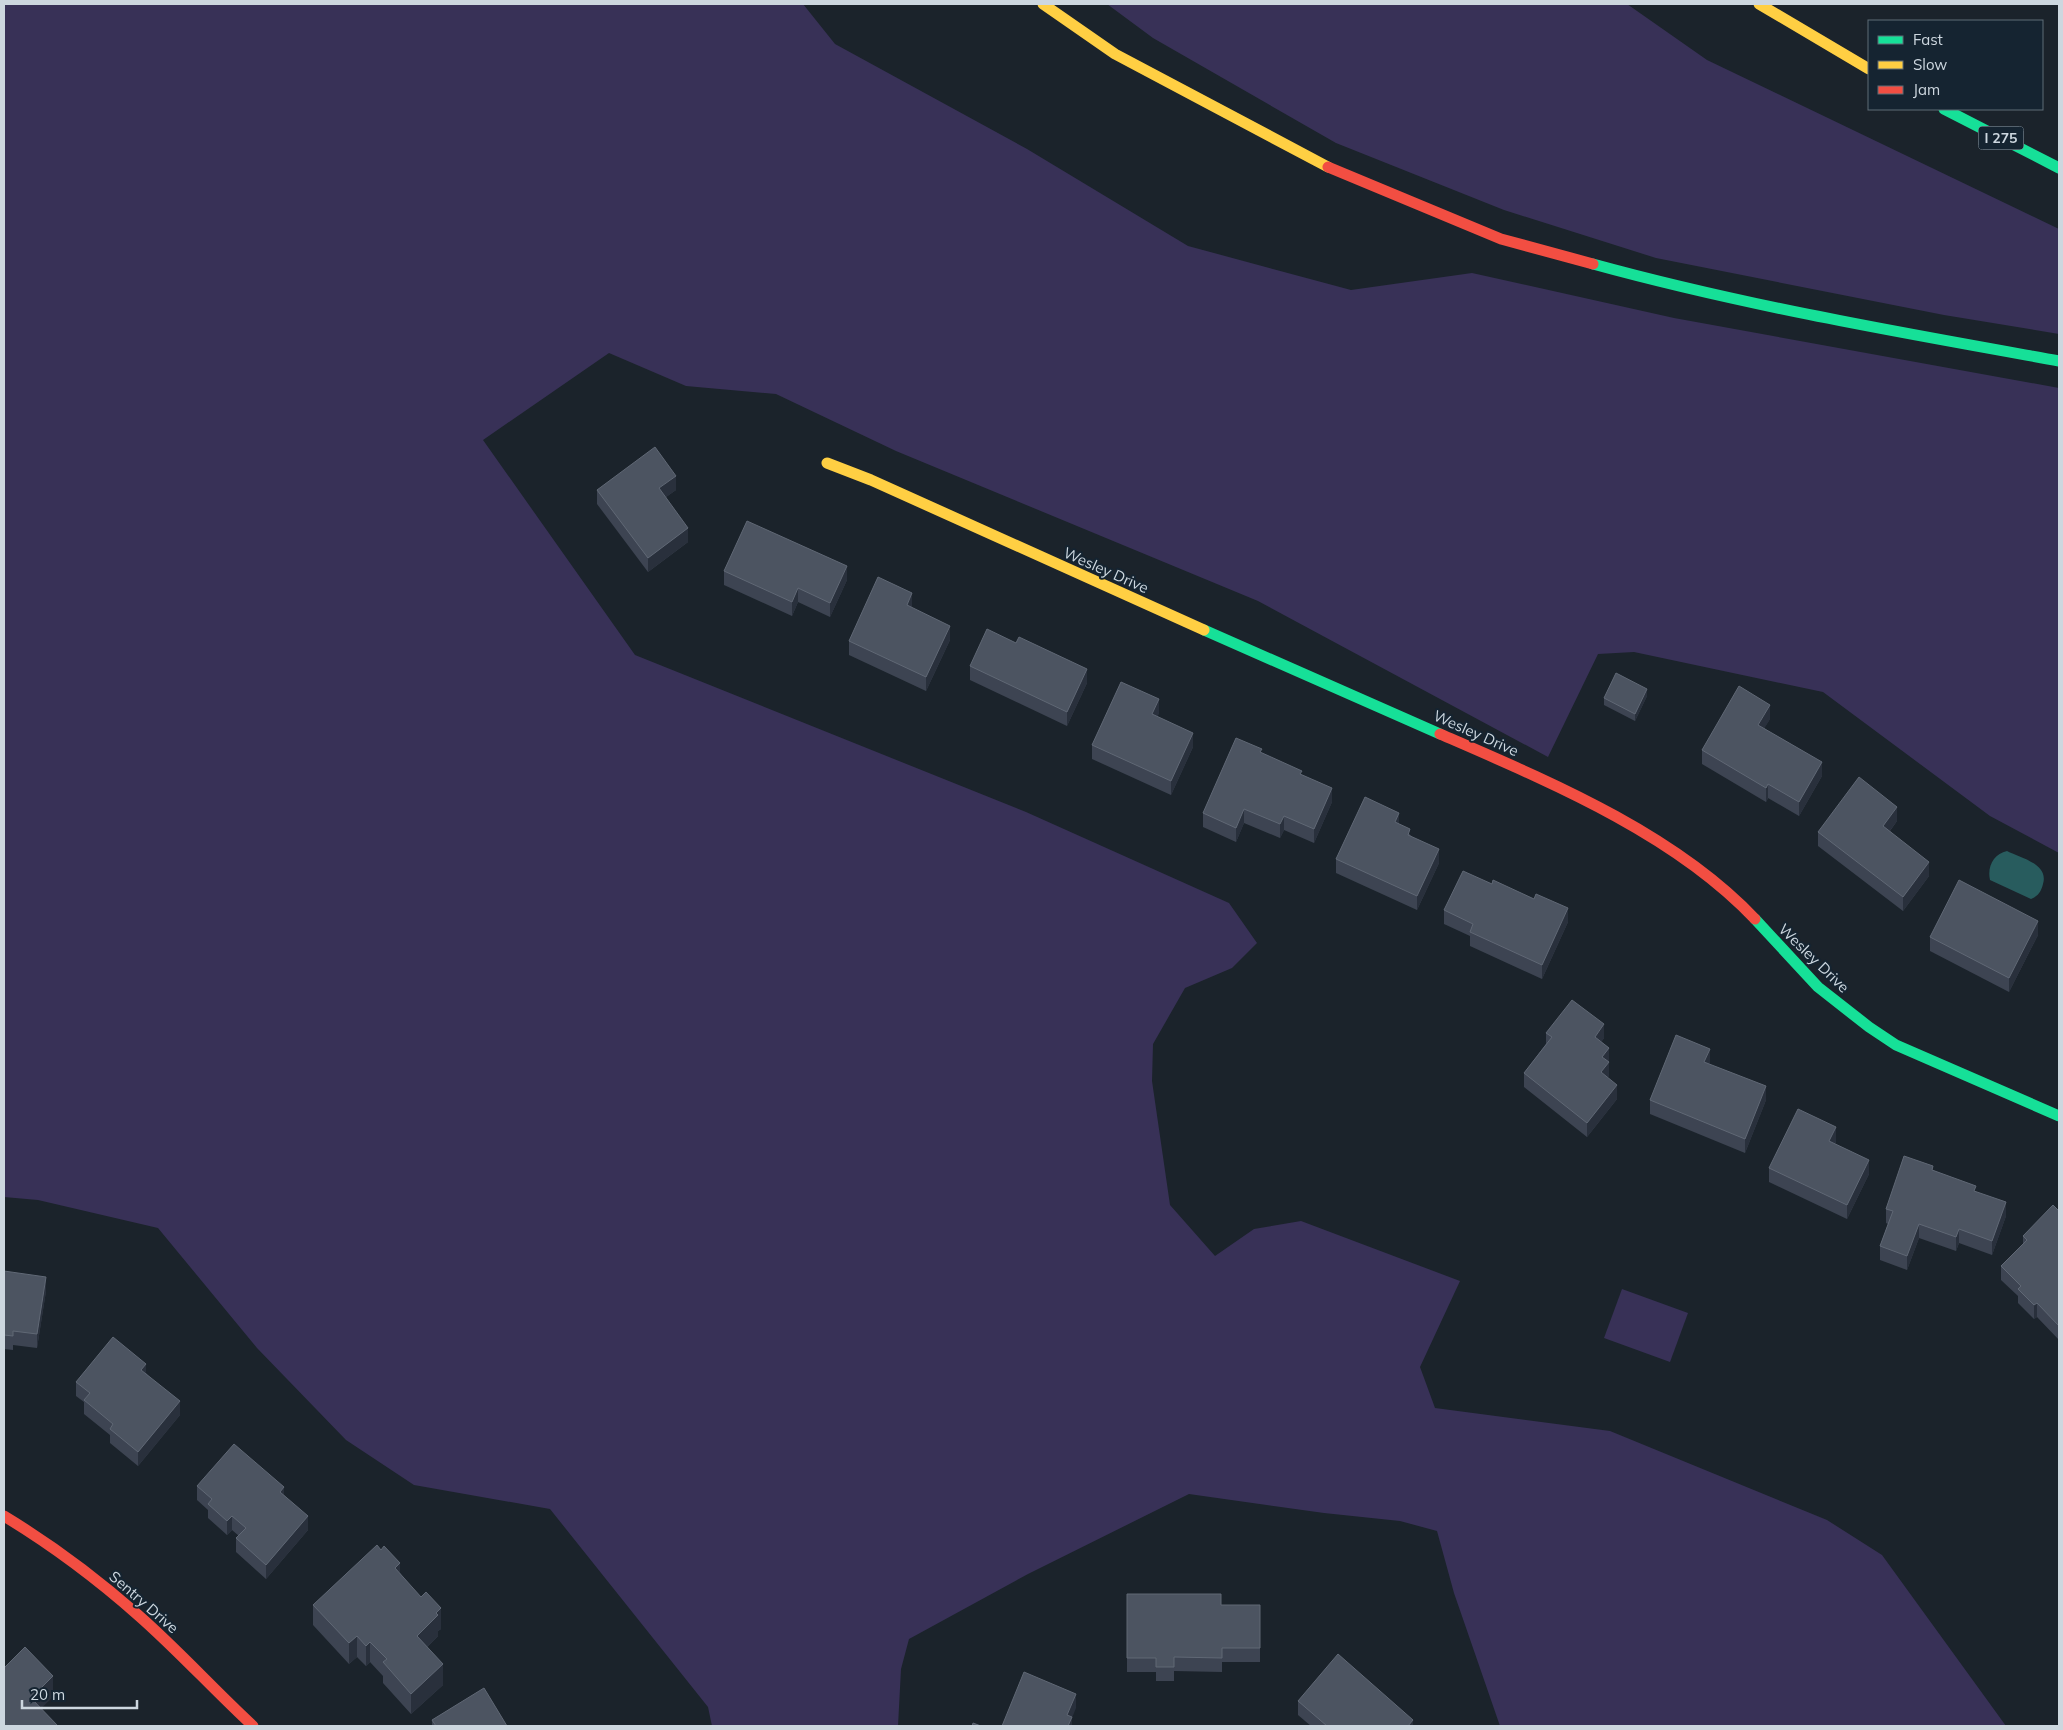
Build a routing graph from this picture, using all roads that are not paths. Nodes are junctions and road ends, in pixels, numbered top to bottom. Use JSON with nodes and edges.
{"nodes":[{"id":1,"x":1043,"y":4,"type":"edge"},
{"id":2,"x":1759,"y":4,"type":"edge"},
{"id":3,"x":1868,"y":68,"type":"edge"},
{"id":4,"x":1946,"y":110,"type":"edge"},
{"id":5,"x":2059,"y":168,"type":"edge"},
{"id":6,"x":2059,"y":360,"type":"edge"},
{"id":7,"x":827,"y":463,"type":"dead end"},
{"id":8,"x":2059,"y":1116,"type":"edge"},
{"id":9,"x":4,"y":1516,"type":"edge"},
{"id":10,"x":253,"y":1726,"type":"edge"}],
"edges":[{"from":1,"to":6,"type":"main road"},
{"from":2,"to":3,"type":"main road"},
{"from":4,"to":5,"type":"main road","number":"I 275"},
{"from":7,"to":8,"type":"main road","name":"Wesley Drive"},
{"from":9,"to":10,"type":"main road","name":"Sentry Drive"}]}
